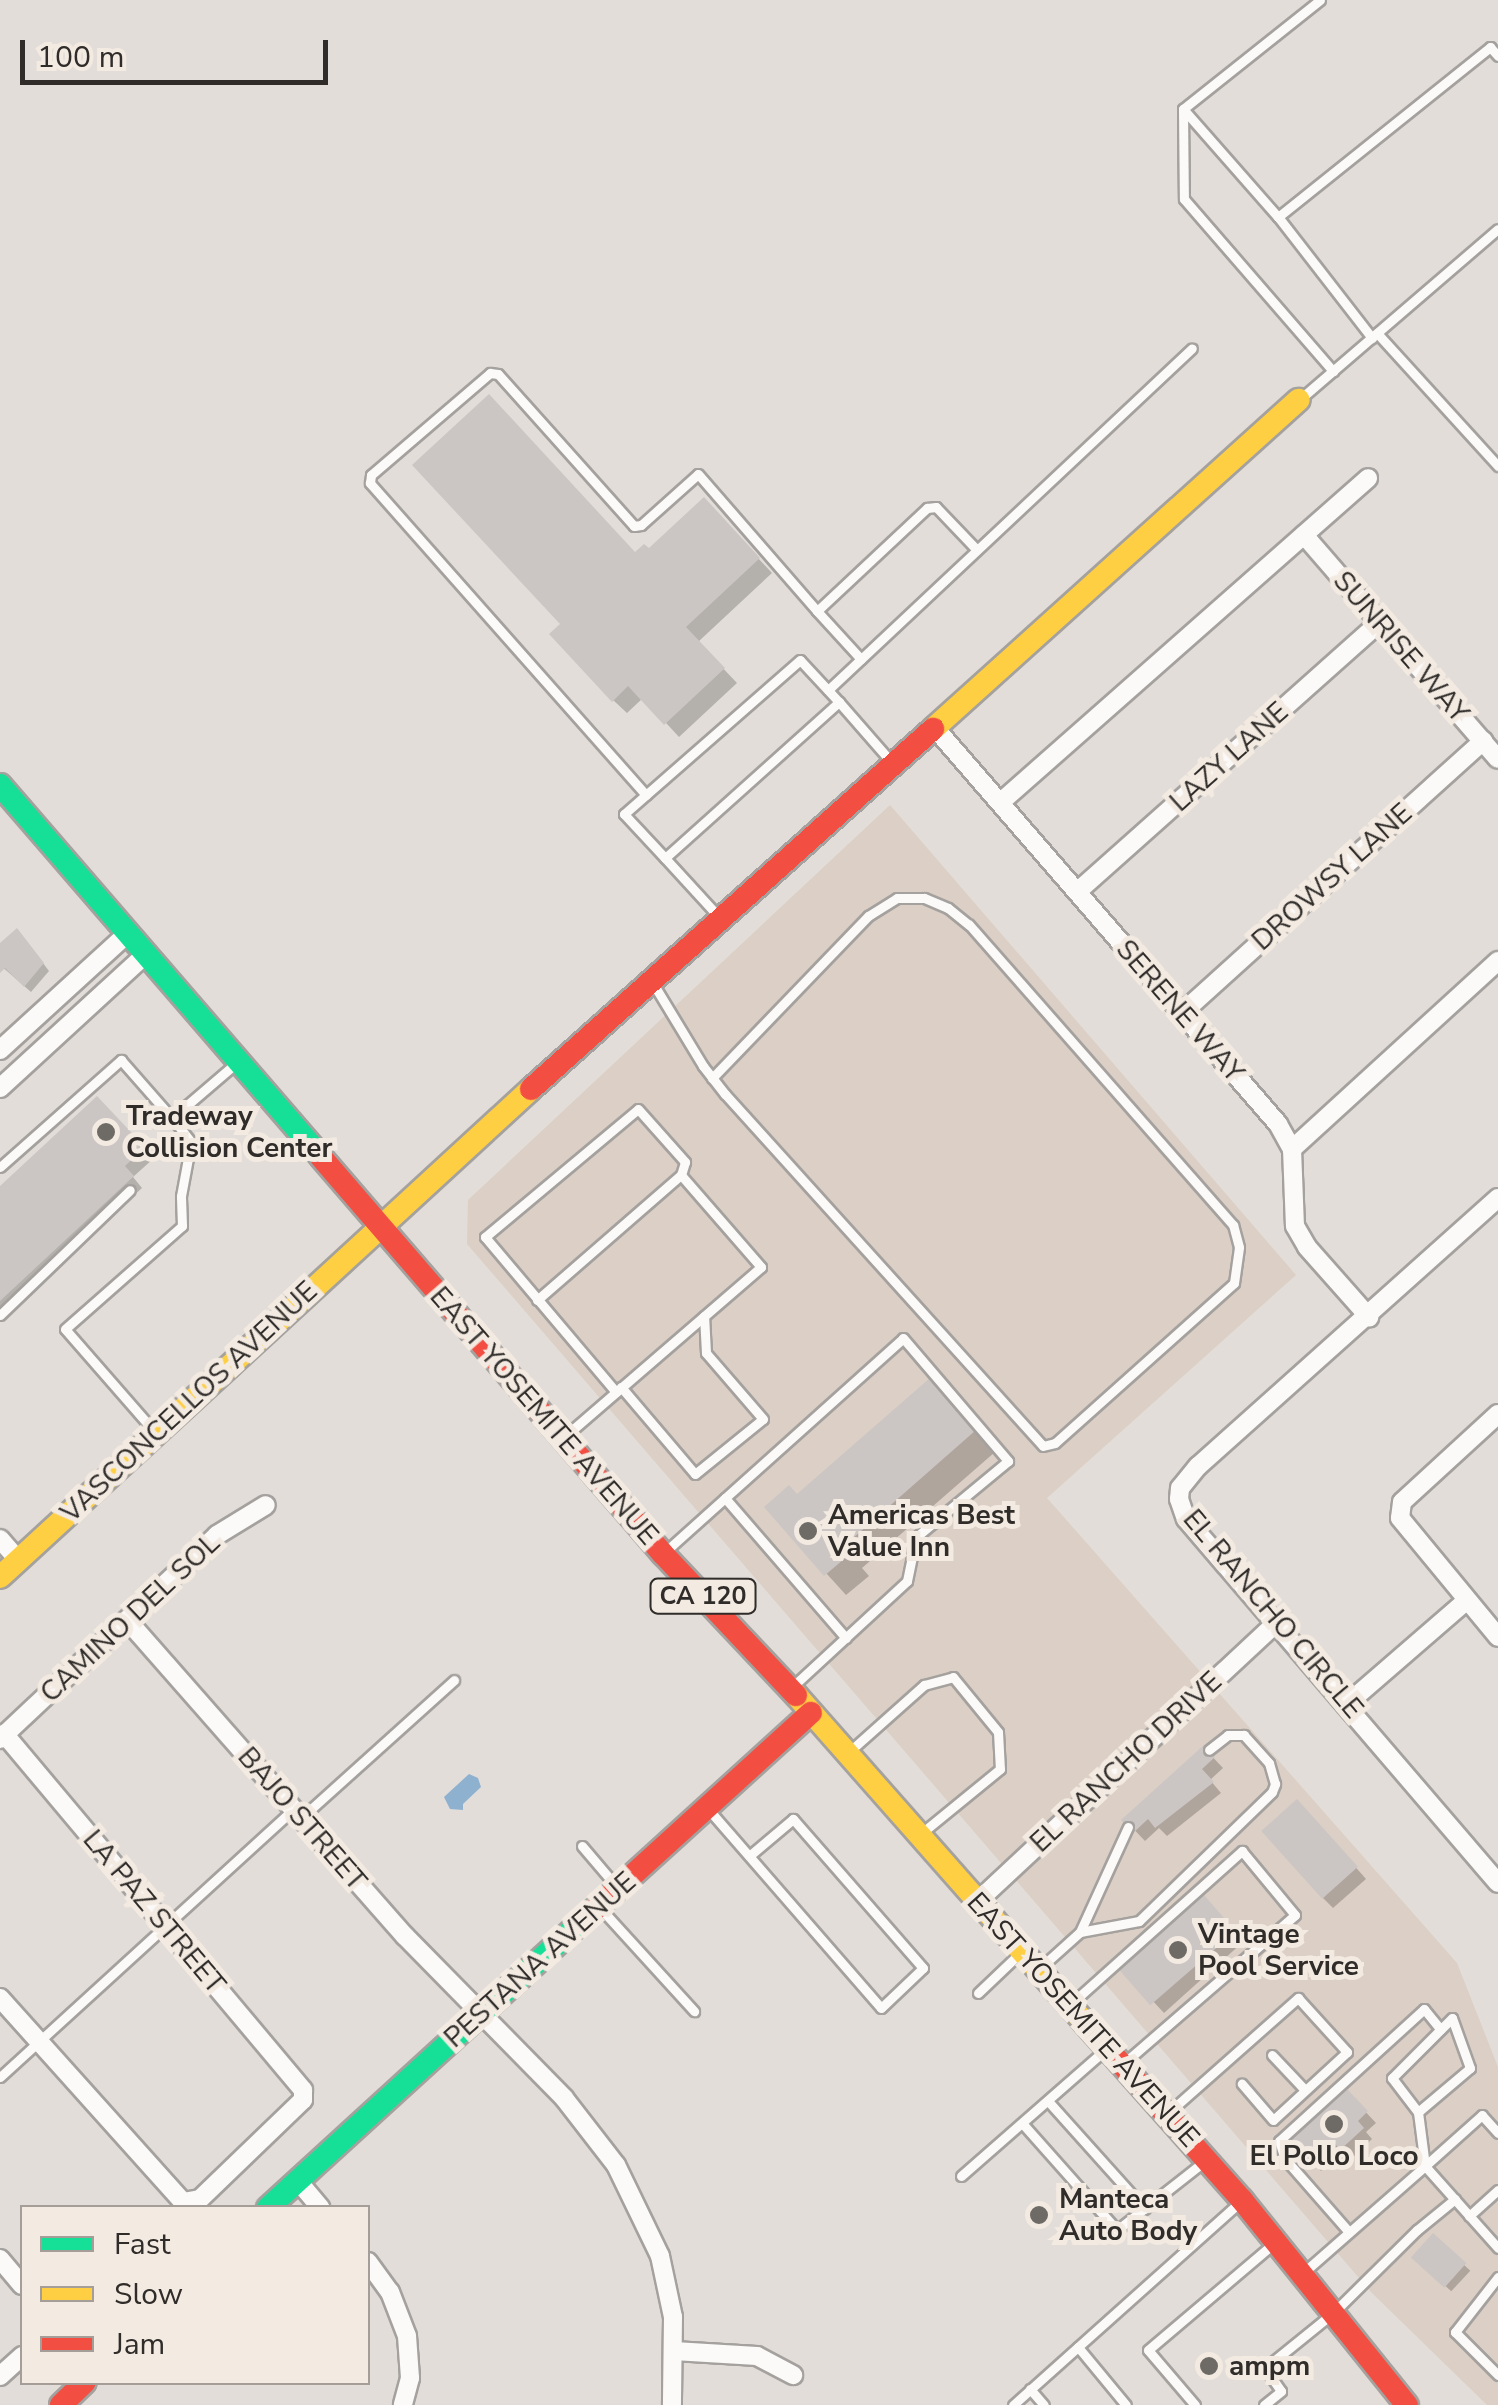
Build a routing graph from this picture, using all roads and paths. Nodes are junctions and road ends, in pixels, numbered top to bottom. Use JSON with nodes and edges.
{"nodes":[{"id":1,"x":1320,"y":0,"type":"edge"},
{"id":2,"x":1498,"y":56,"type":"edge"},
{"id":3,"x":1183,"y":109,"type":"junction"},
{"id":4,"x":1278,"y":218,"type":"junction"},
{"id":5,"x":1498,"y":228,"type":"edge"},
{"id":6,"x":1374,"y":335,"type":"junction"},
{"id":7,"x":1192,"y":348,"type":"dead end"},
{"id":8,"x":1333,"y":371,"type":"junction"},
{"id":9,"x":1299,"y":400,"type":"joint"},
{"id":10,"x":1498,"y":466,"type":"edge"},
{"id":11,"x":1368,"y":478,"type":"dead end"},
{"id":12,"x":1304,"y":535,"type":"junction"},
{"id":13,"x":977,"y":550,"type":"junction"},
{"id":14,"x":817,"y":611,"type":"junction"},
{"id":15,"x":1380,"y":622,"type":"junction"},
{"id":16,"x":861,"y":659,"type":"junction"},
{"id":17,"x":828,"y":690,"type":"junction"},
{"id":18,"x":838,"y":702,"type":"junction"},
{"id":19,"x":935,"y":728,"type":"junction"},
{"id":20,"x":1483,"y":741,"type":"junction"},
{"id":21,"x":1498,"y":758,"type":"edge"},
{"id":22,"x":894,"y":765,"type":"junction"},
{"id":23,"x":0,"y":785,"type":"edge"},
{"id":24,"x":646,"y":795,"type":"junction"},
{"id":25,"x":1002,"y":801,"type":"junction"},
{"id":26,"x":665,"y":858,"type":"junction"},
{"id":27,"x":1078,"y":892,"type":"junction"},
{"id":28,"x":722,"y":920,"type":"junction"},
{"id":29,"x":127,"y":934,"type":"junction"},
{"id":30,"x":146,"y":954,"type":"junction"},
{"id":31,"x":1498,"y":961,"type":"edge"},
{"id":32,"x":652,"y":982,"type":"junction"},
{"id":33,"x":1182,"y":1013,"type":"junction"},
{"id":34,"x":0,"y":1050,"type":"edge"},
{"id":35,"x":236,"y":1062,"type":"junction"},
{"id":36,"x":712,"y":1078,"type":"junction"},
{"id":37,"x":0,"y":1088,"type":"edge"},
{"id":38,"x":172,"y":1118,"type":"junction"},
{"id":39,"x":1292,"y":1148,"type":"junction"},
{"id":40,"x":0,"y":1167,"type":"edge"},
{"id":41,"x":681,"y":1175,"type":"junction"},
{"id":42,"x":130,"y":1190,"type":"dead end"},
{"id":43,"x":1498,"y":1198,"type":"edge"},
{"id":44,"x":378,"y":1227,"type":"junction"},
{"id":45,"x":537,"y":1300,"type":"junction"},
{"id":46,"x":0,"y":1315,"type":"edge"},
{"id":47,"x":704,"y":1316,"type":"junction"},
{"id":48,"x":1369,"y":1317,"type":"junction"},
{"id":49,"x":619,"y":1389,"type":"junction"},
{"id":50,"x":1498,"y":1414,"type":"edge"},
{"id":51,"x":155,"y":1433,"type":"junction"},
{"id":52,"x":562,"y":1438,"type":"junction"},
{"id":53,"x":725,"y":1498,"type":"junction"},
{"id":54,"x":266,"y":1505,"type":"dead end"},
{"id":55,"x":0,"y":1540,"type":"edge"},
{"id":56,"x":663,"y":1554,"type":"junction"},
{"id":57,"x":18,"y":1560,"type":"junction"},
{"id":58,"x":0,"y":1577,"type":"edge"},
{"id":59,"x":1466,"y":1601,"type":"junction"},
{"id":60,"x":128,"y":1621,"type":"junction"},
{"id":61,"x":1275,"y":1624,"type":"junction"},
{"id":62,"x":1498,"y":1637,"type":"edge"},
{"id":63,"x":846,"y":1638,"type":"junction"},
{"id":64,"x":454,"y":1680,"type":"dead end"},
{"id":65,"x":790,"y":1689,"type":"junction"},
{"id":66,"x":1347,"y":1704,"type":"junction"},
{"id":67,"x":810,"y":1713,"type":"junction"},
{"id":68,"x":2,"y":1736,"type":"edge"},
{"id":69,"x":1209,"y":1750,"type":"dead end"},
{"id":70,"x":846,"y":1753,"type":"junction"},
{"id":71,"x":707,"y":1808,"type":"junction"},
{"id":72,"x":297,"y":1814,"type":"junction"},
{"id":73,"x":1128,"y":1827,"type":"dead end"},
{"id":74,"x":918,"y":1836,"type":"junction"},
{"id":75,"x":582,"y":1846,"type":"dead end"},
{"id":76,"x":749,"y":1856,"type":"junction"},
{"id":77,"x":1498,"y":1882,"type":"edge"},
{"id":78,"x":620,"y":1889,"type":"junction"},
{"id":79,"x":978,"y":1901,"type":"junction"},
{"id":80,"x":600,"y":1908,"type":"junction"},
{"id":81,"x":164,"y":1924,"type":"junction"},
{"id":82,"x":1080,"y":1932,"type":"junction"},
{"id":83,"x":1022,"y":1952,"type":"junction"},
{"id":84,"x":1038,"y":1970,"type":"junction"},
{"id":85,"x":978,"y":1993,"type":"dead end"},
{"id":86,"x":0,"y":1998,"type":"edge"},
{"id":87,"x":1069,"y":2005,"type":"junction"},
{"id":88,"x":694,"y":2011,"type":"dead end"},
{"id":89,"x":480,"y":2013,"type":"junction"},
{"id":90,"x":1440,"y":2029,"type":"junction"},
{"id":91,"x":39,"y":2042,"type":"junction"},
{"id":92,"x":1272,"y":2055,"type":"dead end"},
{"id":93,"x":1114,"y":2056,"type":"junction"},
{"id":94,"x":0,"y":2077,"type":"edge"},
{"id":95,"x":1242,"y":2084,"type":"dead end"},
{"id":96,"x":1305,"y":2090,"type":"junction"},
{"id":97,"x":1048,"y":2101,"type":"junction"},
{"id":98,"x":1418,"y":2112,"type":"junction"},
{"id":99,"x":1166,"y":2114,"type":"junction"},
{"id":100,"x":1022,"y":2123,"type":"junction"},
{"id":101,"x":1498,"y":2133,"type":"edge"},
{"id":102,"x":1206,"y":2160,"type":"junction"},
{"id":103,"x":1425,"y":2166,"type":"junction"},
{"id":104,"x":961,"y":2176,"type":"dead end"},
{"id":105,"x":298,"y":2181,"type":"junction"},
{"id":106,"x":1498,"y":2190,"type":"edge"},
{"id":107,"x":1454,"y":2199,"type":"junction"},
{"id":108,"x":1242,"y":2200,"type":"junction"},
{"id":109,"x":271,"y":2205,"type":"edge"},
{"id":110,"x":318,"y":2205,"type":"edge"},
{"id":111,"x":1145,"y":2208,"type":"junction"},
{"id":112,"x":1469,"y":2216,"type":"junction"},
{"id":113,"x":1350,"y":2232,"type":"junction"},
{"id":114,"x":1276,"y":2242,"type":"junction"},
{"id":115,"x":1498,"y":2248,"type":"edge"},
{"id":116,"x":0,"y":2259,"type":"edge"},
{"id":117,"x":370,"y":2265,"type":"edge"},
{"id":118,"x":1302,"y":2274,"type":"junction"},
{"id":119,"x":1498,"y":2277,"type":"edge"},
{"id":120,"x":20,"y":2283,"type":"edge"},
{"id":121,"x":1333,"y":2313,"type":"junction"},
{"id":122,"x":1078,"y":2347,"type":"junction"},
{"id":123,"x":674,"y":2352,"type":"junction"},
{"id":124,"x":20,"y":2358,"type":"edge"},
{"id":125,"x":793,"y":2374,"type":"dead end"},
{"id":126,"x":1498,"y":2375,"type":"edge"},
{"id":127,"x":0,"y":2376,"type":"edge"},
{"id":128,"x":82,"y":2385,"type":"edge"},
{"id":129,"x":1030,"y":2390,"type":"junction"},
{"id":130,"x":60,"y":2405,"type":"edge"},
{"id":131,"x":403,"y":2405,"type":"edge"},
{"id":132,"x":672,"y":2405,"type":"edge"},
{"id":133,"x":1012,"y":2405,"type":"edge"},
{"id":134,"x":1044,"y":2405,"type":"edge"},
{"id":135,"x":1126,"y":2405,"type":"edge"},
{"id":136,"x":1195,"y":2405,"type":"edge"},
{"id":137,"x":1264,"y":2405,"type":"edge"},
{"id":138,"x":1407,"y":2405,"type":"edge"}],
"edges":[{"from":1,"to":3,"type":"lane"},
{"from":2,"to":4,"type":"lane"},
{"from":3,"to":4,"type":"lane"},
{"from":3,"to":8,"type":"lane"},
{"from":4,"to":6,"type":"lane"},
{"from":5,"to":6,"type":"lane"},
{"from":6,"to":8,"type":"lane"},
{"from":6,"to":10,"type":"lane"},
{"from":7,"to":13,"type":"lane"},
{"from":8,"to":9,"type":"lane"},
{"from":9,"to":19,"type":"street","name":"VASCONCELLOS AVENUE"},
{"from":11,"to":12,"type":"street"},
{"from":12,"to":15,"type":"street","name":"SUNRISE WAY"},
{"from":12,"to":25,"type":"street"},
{"from":13,"to":14,"type":"lane"},
{"from":13,"to":16,"type":"lane"},
{"from":14,"to":16,"type":"lane"},
{"from":14,"to":24,"type":"lane"},
{"from":15,"to":20,"type":"street","name":"SUNRISE WAY"},
{"from":15,"to":27,"type":"street","name":"LAZY LANE"},
{"from":16,"to":17,"type":"lane"},
{"from":17,"to":18,"type":"lane"},
{"from":17,"to":24,"type":"lane"},
{"from":18,"to":22,"type":"lane"},
{"from":18,"to":26,"type":"lane"},
{"from":19,"to":22,"type":"street","name":"VASCONCELLOS AVENUE"},
{"from":19,"to":25,"type":"street","name":"SERENE WAY"},
{"from":20,"to":21,"type":"street","name":"SUNRISE WAY"},
{"from":20,"to":33,"type":"street","name":"DROWSY LANE"},
{"from":22,"to":28,"type":"street","name":"VASCONCELLOS AVENUE"},
{"from":23,"to":29,"type":"street","name":"EAST YOSEMITE AVENUE","number":"CA 120"},
{"from":24,"to":26,"type":"lane"},
{"from":25,"to":27,"type":"street","name":"SERENE WAY"},
{"from":26,"to":28,"type":"lane"},
{"from":27,"to":33,"type":"street","name":"SERENE WAY"},
{"from":28,"to":32,"type":"street","name":"VASCONCELLOS AVENUE"},
{"from":29,"to":30,"type":"street","name":"EAST YOSEMITE AVENUE","number":"CA 120"},
{"from":29,"to":34,"type":"street"},
{"from":30,"to":35,"type":"street","name":"EAST YOSEMITE AVENUE","number":"CA 120"},
{"from":30,"to":37,"type":"street"},
{"from":31,"to":39,"type":"street"},
{"from":32,"to":36,"type":"lane"},
{"from":32,"to":44,"type":"street","name":"VASCONCELLOS AVENUE"},
{"from":33,"to":39,"type":"street","name":"SERENE WAY"},
{"from":35,"to":38,"type":"lane"},
{"from":35,"to":44,"type":"street","name":"EAST YOSEMITE AVENUE","number":"CA 120"},
{"from":36,"to":36,"type":"lane"},
{"from":38,"to":40,"type":"lane"},
{"from":38,"to":51,"type":"lane"},
{"from":39,"to":48,"type":"street"},
{"from":41,"to":45,"type":"lane"},
{"from":41,"to":45,"type":"lane"},
{"from":41,"to":47,"type":"lane"},
{"from":42,"to":46,"type":"lane"},
{"from":43,"to":48,"type":"street","name":"EL RANCHO CIRCLE"},
{"from":44,"to":51,"type":"street","name":"VASCONCELLOS AVENUE"},
{"from":44,"to":52,"type":"street","name":"EAST YOSEMITE AVENUE","number":"CA 120"},
{"from":45,"to":49,"type":"lane"},
{"from":47,"to":49,"type":"lane"},
{"from":47,"to":49,"type":"lane"},
{"from":48,"to":61,"type":"street","name":"EL RANCHO CIRCLE"},
{"from":49,"to":52,"type":"lane"},
{"from":50,"to":59,"type":"street"},
{"from":51,"to":57,"type":"street","name":"VASCONCELLOS AVENUE"},
{"from":52,"to":56,"type":"street","name":"EAST YOSEMITE AVENUE","number":"CA 120"},
{"from":53,"to":56,"type":"lane"},
{"from":53,"to":63,"type":"lane"},
{"from":53,"to":63,"type":"lane"},
{"from":54,"to":60,"type":"street","name":"CAMINO DEL SOL"},
{"from":55,"to":57,"type":"street"},
{"from":56,"to":65,"type":"street","name":"EAST YOSEMITE AVENUE","number":"CA 120"},
{"from":57,"to":58,"type":"street","name":"VASCONCELLOS AVENUE"},
{"from":59,"to":62,"type":"street"},
{"from":59,"to":66,"type":"street"},
{"from":60,"to":68,"type":"street","name":"CAMINO DEL SOL"},
{"from":60,"to":72,"type":"street","name":"BAJO STREET"},
{"from":61,"to":66,"type":"street","name":"EL RANCHO CIRCLE"},
{"from":61,"to":79,"type":"street","name":"EL RANCHO DRIVE"},
{"from":63,"to":65,"type":"lane"},
{"from":64,"to":72,"type":"lane"},
{"from":65,"to":67,"type":"street","name":"EAST YOSEMITE AVENUE","number":"CA 120"},
{"from":66,"to":77,"type":"street","name":"EL RANCHO CIRCLE"},
{"from":67,"to":70,"type":"street","name":"EAST YOSEMITE AVENUE","number":"CA 120"},
{"from":67,"to":71,"type":"street","name":"PESTANA AVENUE"},
{"from":68,"to":81,"type":"street","name":"LA PAZ STREET"},
{"from":69,"to":82,"type":"lane"},
{"from":70,"to":74,"type":"street","name":"EAST YOSEMITE AVENUE","number":"CA 120"},
{"from":70,"to":74,"type":"lane"},
{"from":71,"to":76,"type":"lane"},
{"from":71,"to":78,"type":"street","name":"PESTANA AVENUE"},
{"from":72,"to":81,"type":"lane"},
{"from":72,"to":89,"type":"street","name":"BAJO STREET"},
{"from":73,"to":82,"type":"lane"},
{"from":74,"to":79,"type":"street","name":"EAST YOSEMITE AVENUE","number":"CA 120"},
{"from":75,"to":78,"type":"lane"},
{"from":76,"to":76,"type":"lane"},
{"from":78,"to":80,"type":"street","name":"PESTANA AVENUE"},
{"from":79,"to":83,"type":"street","name":"EAST YOSEMITE AVENUE","number":"CA 120"},
{"from":80,"to":88,"type":"lane"},
{"from":80,"to":89,"type":"street","name":"PESTANA AVENUE"},
{"from":81,"to":91,"type":"lane"},
{"from":81,"to":91,"type":"street","name":"LA PAZ STREET"},
{"from":82,"to":84,"type":"lane"},
{"from":83,"to":84,"type":"street","name":"EAST YOSEMITE AVENUE","number":"CA 120"},
{"from":83,"to":85,"type":"lane"},
{"from":84,"to":87,"type":"street","name":"EAST YOSEMITE AVENUE","number":"CA 120"},
{"from":86,"to":91,"type":"street"},
{"from":87,"to":93,"type":"street","name":"EAST YOSEMITE AVENUE","number":"CA 120"},
{"from":87,"to":93,"type":"lane"},
{"from":89,"to":105,"type":"street","name":"PESTANA AVENUE"},
{"from":89,"to":123,"type":"street","name":"BAJO STREET"},
{"from":90,"to":98,"type":"lane"},
{"from":90,"to":98,"type":"lane"},
{"from":90,"to":113,"type":"lane"},
{"from":91,"to":94,"type":"lane"},
{"from":92,"to":96,"type":"lane"},
{"from":93,"to":97,"type":"lane"},
{"from":93,"to":99,"type":"street","name":"EAST YOSEMITE AVENUE","number":"CA 120"},
{"from":95,"to":96,"type":"lane"},
{"from":96,"to":99,"type":"lane"},
{"from":97,"to":100,"type":"lane"},
{"from":97,"to":111,"type":"lane"},
{"from":98,"to":103,"type":"lane"},
{"from":99,"to":102,"type":"street","name":"EAST YOSEMITE AVENUE","number":"CA 120"},
{"from":100,"to":104,"type":"lane"},
{"from":100,"to":111,"type":"lane"},
{"from":101,"to":103,"type":"lane"},
{"from":102,"to":108,"type":"street","name":"EAST YOSEMITE AVENUE","number":"CA 120"},
{"from":102,"to":111,"type":"lane"},
{"from":103,"to":107,"type":"lane"},
{"from":103,"to":113,"type":"lane"},
{"from":105,"to":109,"type":"street","name":"PESTANA AVENUE"},
{"from":105,"to":110,"type":"street"},
{"from":106,"to":112,"type":"lane"},
{"from":107,"to":112,"type":"lane"},
{"from":107,"to":121,"type":"lane"},
{"from":108,"to":114,"type":"street","name":"EAST YOSEMITE AVENUE","number":"CA 120"},
{"from":108,"to":122,"type":"lane"},
{"from":112,"to":115,"type":"lane"},
{"from":113,"to":118,"type":"lane"},
{"from":114,"to":118,"type":"street","name":"EAST YOSEMITE AVENUE","number":"CA 120"},
{"from":114,"to":136,"type":"lane"},
{"from":116,"to":120,"type":"street"},
{"from":117,"to":131,"type":"street"},
{"from":118,"to":121,"type":"street","name":"EAST YOSEMITE AVENUE","number":"CA 120"},
{"from":119,"to":126,"type":"lane"},
{"from":121,"to":137,"type":"lane"},
{"from":121,"to":138,"type":"street","name":"EAST YOSEMITE AVENUE","number":"CA 120"},
{"from":122,"to":129,"type":"lane"},
{"from":122,"to":135,"type":"lane"},
{"from":123,"to":125,"type":"street"},
{"from":123,"to":132,"type":"street","name":"BAJO STREET"},
{"from":124,"to":127,"type":"street"},
{"from":128,"to":130,"type":"street"},
{"from":129,"to":133,"type":"lane"},
{"from":129,"to":134,"type":"lane"}]}
